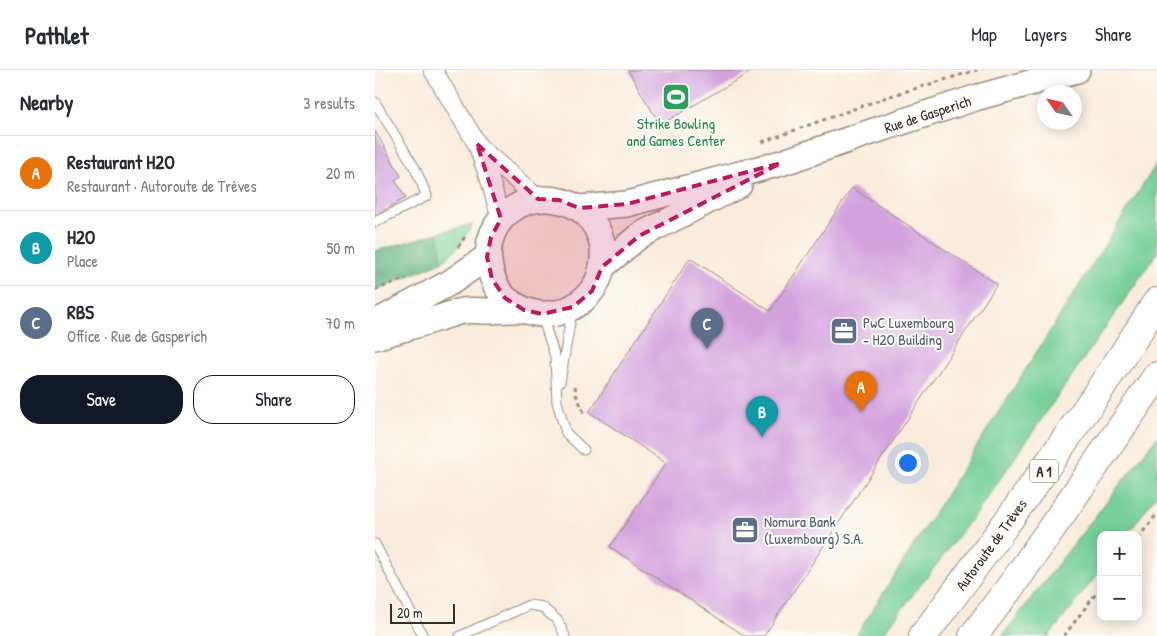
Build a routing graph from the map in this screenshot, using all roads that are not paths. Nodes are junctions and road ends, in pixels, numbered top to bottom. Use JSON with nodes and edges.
{"nodes":[{"id":1,"x":433,"y":70,"type":"edge"},
{"id":2,"x":1077,"y":70,"type":"edge"},
{"id":3,"x":375,"y":102,"type":"edge"},
{"id":4,"x":477,"y":144,"type":"junction"},
{"id":5,"x":781,"y":163,"type":"junction"},
{"id":6,"x":538,"y":198,"type":"junction"},
{"id":7,"x":579,"y":208,"type":"junction"},
{"id":8,"x":501,"y":219,"type":"junction"},
{"id":9,"x":375,"y":222,"type":"edge"},
{"id":10,"x":487,"y":257,"type":"junction"},
{"id":11,"x":603,"y":267,"type":"junction"},
{"id":12,"x":1157,"y":302,"type":"edge"},
{"id":13,"x":573,"y":307,"type":"junction"},
{"id":14,"x":533,"y":312,"type":"junction"},
{"id":15,"x":375,"y":323,"type":"edge"},
{"id":16,"x":375,"y":337,"type":"edge"},
{"id":17,"x":1157,"y":376,"type":"edge"},
{"id":18,"x":557,"y":402,"type":"junction"},
{"id":19,"x":584,"y":450,"type":"dead end"},
{"id":20,"x":375,"y":544,"type":"edge"},
{"id":21,"x":423,"y":636,"type":"edge"},
{"id":22,"x":460,"y":636,"type":"edge"},
{"id":23,"x":565,"y":636,"type":"edge"},
{"id":24,"x":923,"y":636,"type":"edge"},
{"id":25,"x":973,"y":636,"type":"edge"}],
"edges":[{"from":1,"to":4,"type":"street"},
{"from":2,"to":5,"type":"main road","name":"Rue de Gasperich"},
{"from":3,"to":9,"type":"lane"},
{"from":4,"to":6,"type":"street"},
{"from":4,"to":8,"type":"street"},
{"from":5,"to":7,"type":"main road","name":"Rue de Gasperich"},
{"from":5,"to":11,"type":"main road","name":"Rue de Gasperich"},
{"from":6,"to":7,"type":"main road"},
{"from":6,"to":8,"type":"main road"},
{"from":7,"to":11,"type":"main road"},
{"from":8,"to":10,"type":"main road"},
{"from":10,"to":14,"type":"main road"},
{"from":10,"to":15,"type":"main road"},
{"from":11,"to":13,"type":"main road"},
{"from":12,"to":24,"type":"highway","name":"Autoroute de Trèves","number":"A 1"},
{"from":13,"to":14,"type":"main road"},
{"from":13,"to":18,"type":"lane"},
{"from":14,"to":16,"type":"main road"},
{"from":14,"to":18,"type":"lane"},
{"from":17,"to":25,"type":"highway","number":"A 1"},
{"from":18,"to":19,"type":"lane"},
{"from":20,"to":21,"type":"lane"},
{"from":22,"to":23,"type":"lane"}]}
